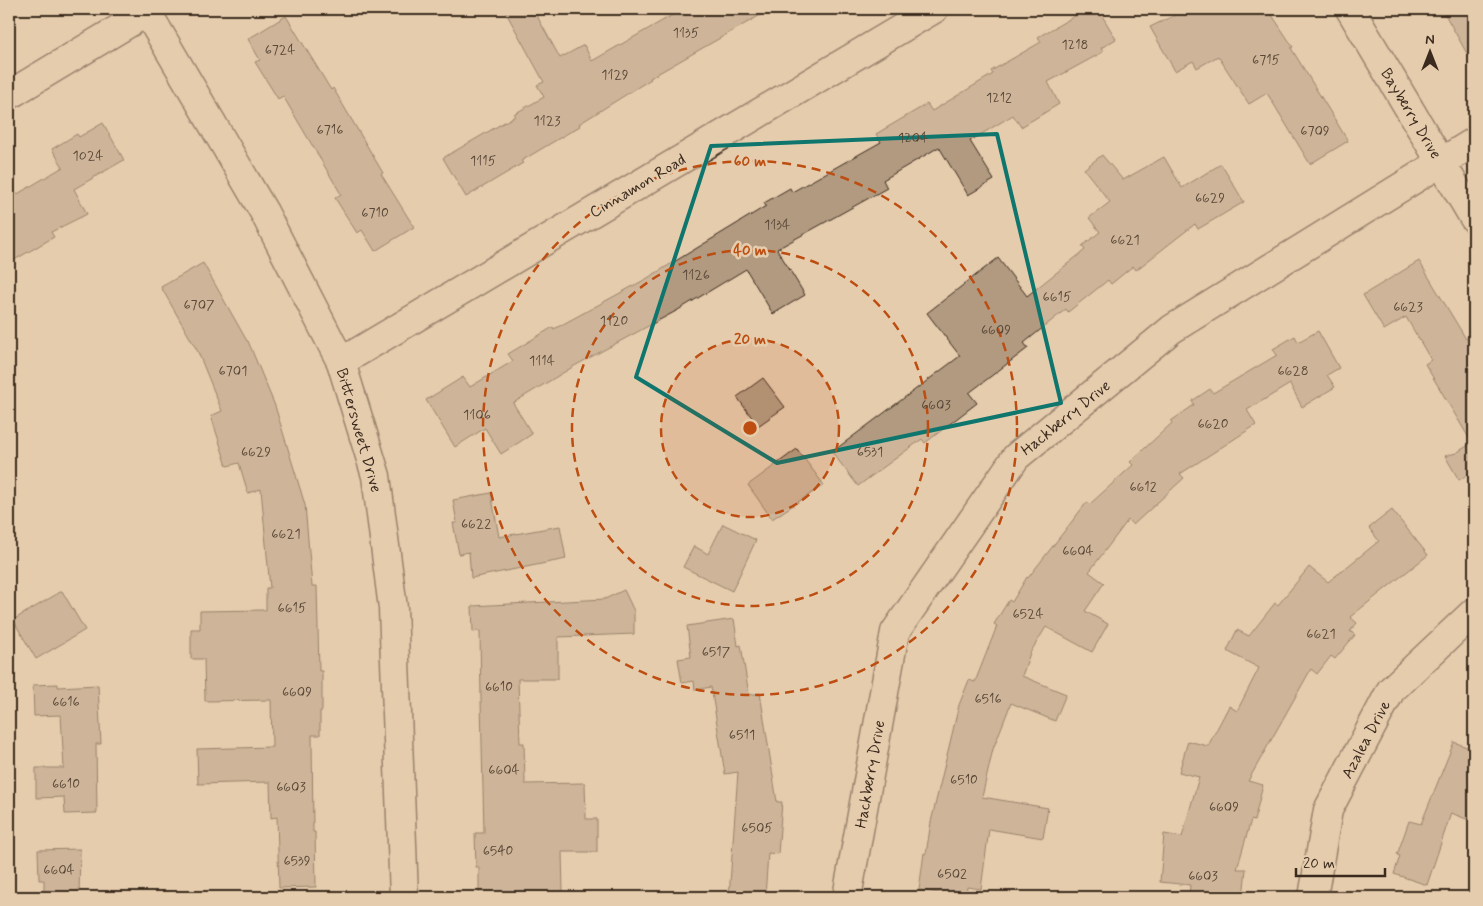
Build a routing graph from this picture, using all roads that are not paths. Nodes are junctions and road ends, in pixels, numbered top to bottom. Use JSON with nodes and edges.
{"nodes":[{"id":1,"x":934,"y":9,"type":"edge"},
{"id":2,"x":1350,"y":9,"type":"edge"},
{"id":3,"x":150,"y":10,"type":"edge"},
{"id":4,"x":9,"y":95,"type":"edge"},
{"id":5,"x":1474,"y":142,"type":"edge"},
{"id":6,"x":1441,"y":162,"type":"junction"},
{"id":7,"x":1474,"y":218,"type":"edge"},
{"id":8,"x":341,"y":362,"type":"junction"},
{"id":9,"x":1474,"y":612,"type":"edge"},
{"id":10,"x":404,"y":897,"type":"edge"},
{"id":11,"x":847,"y":897,"type":"edge"},
{"id":12,"x":1313,"y":897,"type":"edge"}],
"edges":[{"from":1,"to":8,"type":"street","name":"Cinnamon Road"},
{"from":2,"to":6,"type":"street","name":"Bayberry Drive"},
{"from":3,"to":4,"type":"street"},
{"from":3,"to":8,"type":"street","name":"Bittersweet Drive"},
{"from":5,"to":6,"type":"street","name":"Hackberry Drive"},
{"from":6,"to":7,"type":"street","name":"Bayberry Drive"},
{"from":6,"to":11,"type":"street","name":"Hackberry Drive"},
{"from":8,"to":10,"type":"street","name":"Bittersweet Drive"},
{"from":9,"to":12,"type":"street","name":"Azalea Drive"}]}
